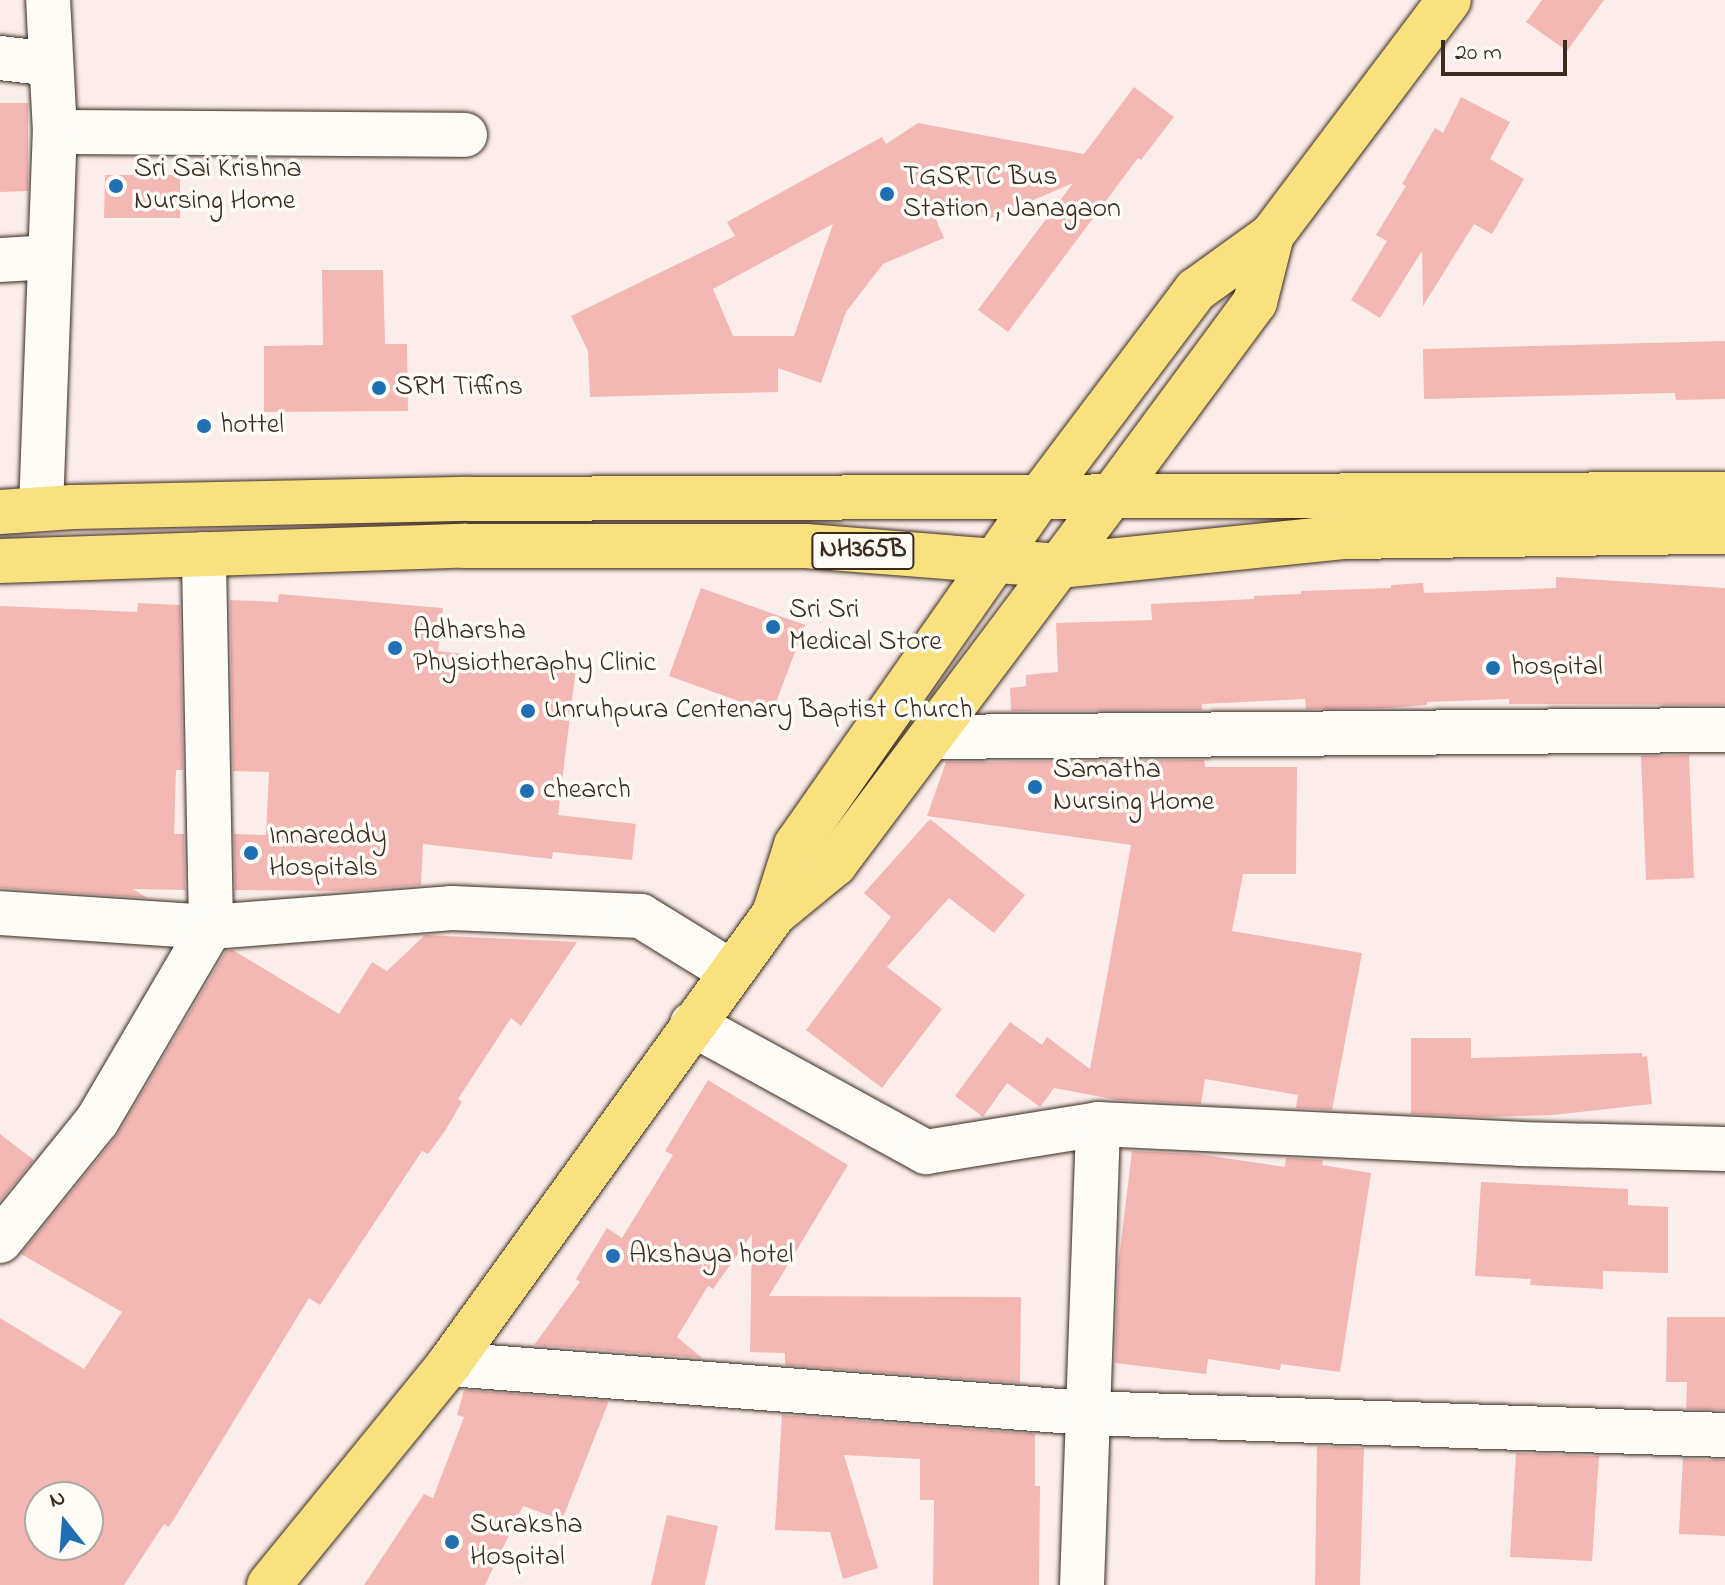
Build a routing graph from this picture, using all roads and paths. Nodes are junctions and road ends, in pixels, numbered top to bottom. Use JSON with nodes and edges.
{"nodes":[{"id":1,"x":48,"y":0,"type":"edge"},
{"id":2,"x":1449,"y":0,"type":"edge"},
{"id":3,"x":0,"y":58,"type":"edge"},
{"id":4,"x":51,"y":64,"type":"junction"},
{"id":5,"x":55,"y":132,"type":"junction"},
{"id":6,"x":465,"y":135,"type":"dead end"},
{"id":7,"x":1272,"y":235,"type":"junction"},
{"id":8,"x":50,"y":257,"type":"junction"},
{"id":9,"x":0,"y":260,"type":"edge"},
{"id":10,"x":1725,"y":494,"type":"edge"},
{"id":11,"x":1039,"y":498,"type":"junction"},
{"id":12,"x":1110,"y":498,"type":"junction"},
{"id":13,"x":21,"y":510,"type":"edge"},
{"id":14,"x":1725,"y":532,"type":"edge"},
{"id":15,"x":204,"y":554,"type":"junction"},
{"id":16,"x":0,"y":561,"type":"edge"},
{"id":17,"x":994,"y":561,"type":"junction"},
{"id":18,"x":1059,"y":566,"type":"junction"},
{"id":19,"x":1725,"y":730,"type":"edge"},
{"id":20,"x":931,"y":737,"type":"junction"},
{"id":21,"x":0,"y":913,"type":"edge"},
{"id":22,"x":774,"y":914,"type":"junction"},
{"id":23,"x":211,"y":927,"type":"junction"},
{"id":24,"x":730,"y":971,"type":"junction"},
{"id":25,"x":692,"y":1024,"type":"junction"},
{"id":26,"x":1098,"y":1124,"type":"junction"},
{"id":27,"x":1725,"y":1149,"type":"edge"},
{"id":28,"x":0,"y":1241,"type":"edge"},
{"id":29,"x":449,"y":1364,"type":"junction"},
{"id":30,"x":1086,"y":1413,"type":"junction"},
{"id":31,"x":1725,"y":1435,"type":"edge"},
{"id":32,"x":269,"y":1585,"type":"edge"},
{"id":33,"x":1082,"y":1585,"type":"edge"}],
"edges":[{"from":1,"to":4,"type":"street"},
{"from":2,"to":7,"type":"main road"},
{"from":3,"to":4,"type":"street"},
{"from":4,"to":5,"type":"street"},
{"from":5,"to":6,"type":"street"},
{"from":5,"to":8,"type":"street"},
{"from":7,"to":11,"type":"main road"},
{"from":7,"to":12,"type":"main road"},
{"from":8,"to":9,"type":"street"},
{"from":8,"to":13,"type":"street"},
{"from":10,"to":12,"type":"main road","number":"NH365B"},
{"from":11,"to":12,"type":"main road","number":"NH365B"},
{"from":11,"to":13,"type":"main road","number":"NH365B"},
{"from":11,"to":17,"type":"main road"},
{"from":12,"to":18,"type":"main road"},
{"from":14,"to":18,"type":"main road","number":"NH365B"},
{"from":15,"to":16,"type":"main road","number":"NH365B"},
{"from":15,"to":17,"type":"main road","number":"NH365B"},
{"from":15,"to":23,"type":"street"},
{"from":17,"to":18,"type":"main road","number":"NH365B"},
{"from":17,"to":22,"type":"main road"},
{"from":18,"to":20,"type":"main road"},
{"from":19,"to":20,"type":"street"},
{"from":20,"to":22,"type":"main road"},
{"from":21,"to":23,"type":"street"},
{"from":22,"to":24,"type":"main road"},
{"from":23,"to":24,"type":"street"},
{"from":23,"to":28,"type":"street"},
{"from":24,"to":25,"type":"main road"},
{"from":25,"to":26,"type":"street"},
{"from":25,"to":29,"type":"main road"},
{"from":26,"to":27,"type":"street"},
{"from":26,"to":30,"type":"street"},
{"from":29,"to":30,"type":"street"},
{"from":29,"to":32,"type":"main road"},
{"from":30,"to":31,"type":"street"},
{"from":30,"to":33,"type":"street"}]}
